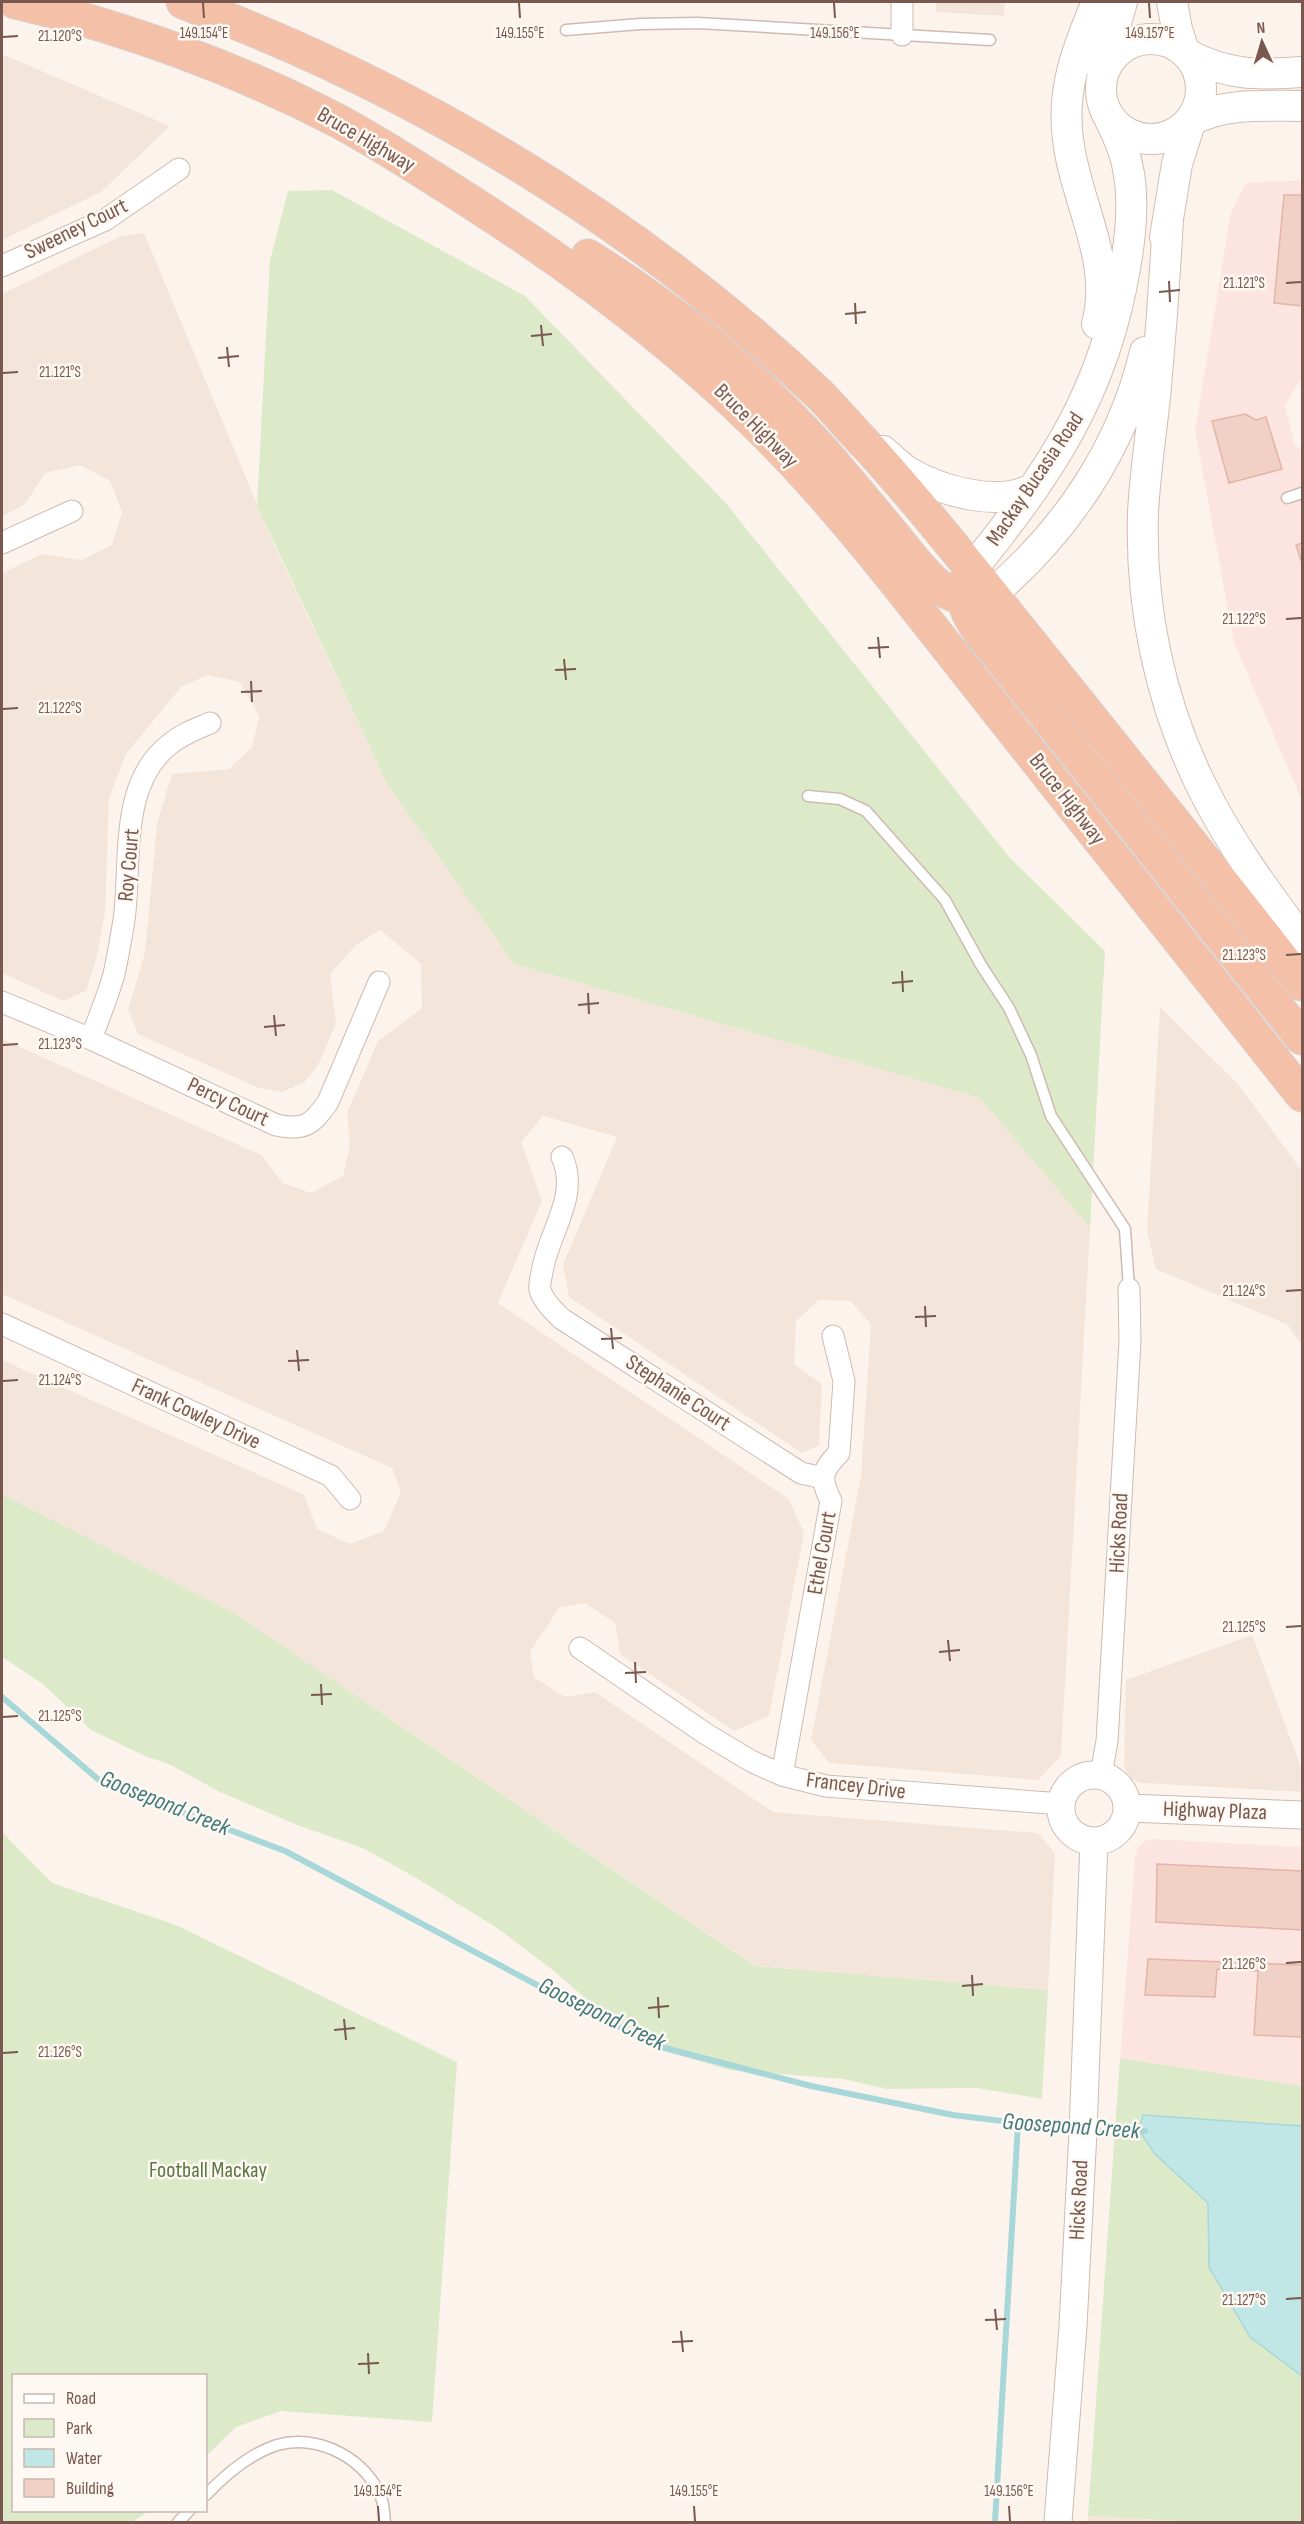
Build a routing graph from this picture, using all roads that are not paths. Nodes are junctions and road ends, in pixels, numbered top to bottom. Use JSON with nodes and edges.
{"nodes":[{"id":1,"x":15,"y":2,"type":"edge"},
{"id":2,"x":183,"y":2,"type":"edge"},
{"id":3,"x":902,"y":2,"type":"edge"},
{"id":4,"x":1097,"y":2,"type":"edge"},
{"id":5,"x":1122,"y":2,"type":"edge"},
{"id":6,"x":1172,"y":2,"type":"edge"},
{"id":7,"x":566,"y":30,"type":"dead end"},
{"id":8,"x":902,"y":35,"type":"junction"},
{"id":9,"x":990,"y":40,"type":"dead end"},
{"id":10,"x":1186,"y":52,"type":"junction"},
{"id":11,"x":1302,"y":72,"type":"edge"},
{"id":12,"x":1103,"y":96,"type":"junction"},
{"id":13,"x":1302,"y":106,"type":"edge"},
{"id":14,"x":340,"y":122,"type":"junction"},
{"id":15,"x":1191,"y":122,"type":"junction"},
{"id":16,"x":179,"y":169,"type":"dead end"},
{"id":17,"x":1168,"y":219,"type":"junction"},
{"id":18,"x":2,"y":266,"type":"edge"},
{"id":19,"x":822,"y":397,"type":"junction"},
{"id":20,"x":1037,"y":483,"type":"junction"},
{"id":21,"x":1302,"y":494,"type":"edge"},
{"id":22,"x":1287,"y":498,"type":"dead end"},
{"id":23,"x":72,"y":511,"type":"dead end"},
{"id":24,"x":2,"y":543,"type":"edge"},
{"id":25,"x":976,"y":586,"type":"junction"},
{"id":26,"x":210,"y":723,"type":"dead end"},
{"id":27,"x":808,"y":796,"type":"dead end"},
{"id":28,"x":1302,"y":940,"type":"edge"},
{"id":29,"x":379,"y":982,"type":"dead end"},
{"id":30,"x":1302,"y":984,"type":"edge"},
{"id":31,"x":2,"y":1002,"type":"edge"},
{"id":32,"x":1302,"y":1038,"type":"edge"},
{"id":33,"x":91,"y":1039,"type":"junction"},
{"id":34,"x":1302,"y":1095,"type":"edge"},
{"id":35,"x":562,"y":1157,"type":"dead end"},
{"id":36,"x":1129,"y":1289,"type":"joint"},
{"id":37,"x":2,"y":1323,"type":"edge"},
{"id":38,"x":833,"y":1336,"type":"dead end"},
{"id":39,"x":823,"y":1478,"type":"junction"},
{"id":40,"x":350,"y":1499,"type":"dead end"},
{"id":41,"x":580,"y":1648,"type":"dead end"},
{"id":42,"x":782,"y":1775,"type":"junction"},
{"id":43,"x":1101,"y":1775,"type":"junction"},
{"id":44,"x":1062,"y":1804,"type":"junction"},
{"id":45,"x":1128,"y":1808,"type":"junction"},
{"id":46,"x":1302,"y":1815,"type":"edge"},
{"id":47,"x":1094,"y":1841,"type":"junction"},
{"id":48,"x":207,"y":2494,"type":"edge"},
{"id":49,"x":189,"y":2512,"type":"edge"},
{"id":50,"x":178,"y":2523,"type":"edge"},
{"id":51,"x":385,"y":2523,"type":"edge"},
{"id":52,"x":1058,"y":2523,"type":"edge"}],
"edges":[{"from":1,"to":14,"type":"highway","name":"Bruce Highway"},
{"from":2,"to":19,"type":"highway"},
{"from":3,"to":8,"type":"street"},
{"from":4,"to":20,"type":"main road"},
{"from":5,"to":12,"type":"main road"},
{"from":6,"to":10,"type":"main road"},
{"from":7,"to":8,"type":"lane"},
{"from":8,"to":9,"type":"lane"},
{"from":10,"to":11,"type":"main road"},
{"from":10,"to":12,"type":"main road"},
{"from":10,"to":15,"type":"main road"},
{"from":12,"to":15,"type":"main road"},
{"from":12,"to":20,"type":"main road","name":"Mackay Bucasia Road"},
{"from":13,"to":15,"type":"main road"},
{"from":14,"to":25,"type":"highway"},
{"from":14,"to":34,"type":"highway","name":"Bruce Highway"},
{"from":15,"to":17,"type":"main road","name":"Mackay Bucasia Road"},
{"from":16,"to":18,"type":"street","name":"Sweeney Court"},
{"from":17,"to":25,"type":"main road","name":"Mackay Bucasia Road"},
{"from":17,"to":28,"type":"main road"},
{"from":19,"to":20,"type":"main road"},
{"from":19,"to":25,"type":"highway"},
{"from":20,"to":25,"type":"main road","name":"Mackay Bucasia Road"},
{"from":21,"to":22,"type":"lane"},
{"from":23,"to":24,"type":"street"},
{"from":25,"to":30,"type":"highway"},
{"from":25,"to":32,"type":"highway"},
{"from":26,"to":33,"type":"street","name":"Roy Court"},
{"from":27,"to":36,"type":"lane"},
{"from":29,"to":33,"type":"street","name":"Percy Court"},
{"from":31,"to":33,"type":"street","name":"Percy Court"},
{"from":35,"to":39,"type":"street","name":"Stephanie Court"},
{"from":36,"to":43,"type":"street","name":"Hicks Road"},
{"from":37,"to":40,"type":"street","name":"Frank Cowley Drive"},
{"from":38,"to":39,"type":"street","name":"Ethel Court"},
{"from":39,"to":42,"type":"street","name":"Ethel Court"},
{"from":41,"to":42,"type":"street","name":"Francey Drive"},
{"from":42,"to":44,"type":"street","name":"Francey Drive"},
{"from":43,"to":44,"type":"street"},
{"from":43,"to":45,"type":"street"},
{"from":44,"to":47,"type":"street"},
{"from":45,"to":46,"type":"street","name":"Highway Plaza"},
{"from":45,"to":47,"type":"street"},
{"from":47,"to":52,"type":"street","name":"Hicks Road"},
{"from":48,"to":51,"type":"lane"},
{"from":49,"to":50,"type":"lane"}]}
